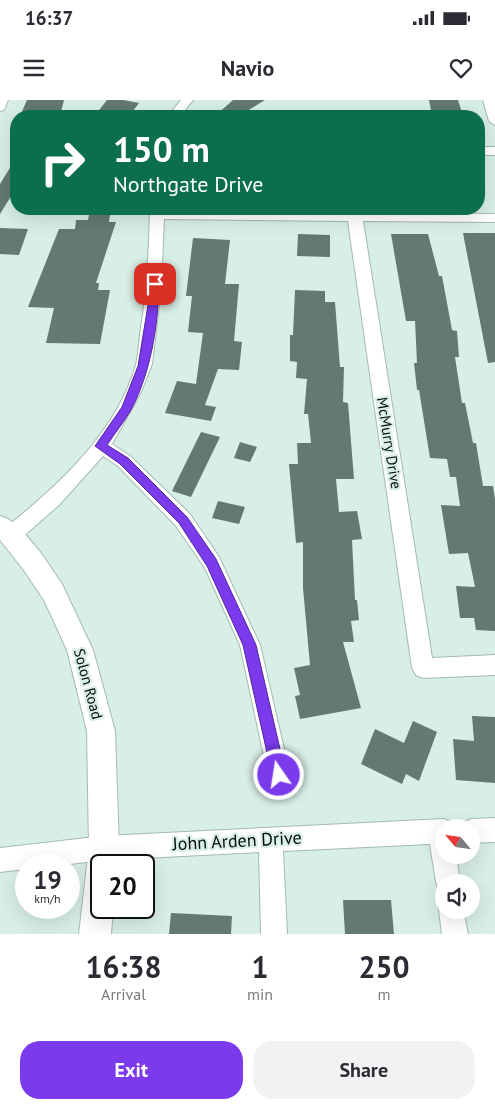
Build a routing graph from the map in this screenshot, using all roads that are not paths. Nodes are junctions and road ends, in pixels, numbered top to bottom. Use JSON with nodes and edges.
{"nodes":[{"id":1,"x":2,"y":100,"type":"edge"},
{"id":2,"x":187,"y":100,"type":"edge"},
{"id":3,"x":489,"y":100,"type":"edge"},
{"id":4,"x":0,"y":107,"type":"edge"},
{"id":5,"x":179,"y":110,"type":"edge"},
{"id":6,"x":495,"y":121,"type":"edge"},
{"id":7,"x":157,"y":215,"type":"edge"},
{"id":8,"x":256,"y":215,"type":"edge"},
{"id":9,"x":355,"y":218,"type":"junction"},
{"id":10,"x":495,"y":218,"type":"edge"},
{"id":11,"x":100,"y":446,"type":"junction"},
{"id":12,"x":6,"y":530,"type":"edge"},
{"id":13,"x":495,"y":665,"type":"edge"},
{"id":14,"x":279,"y":775,"type":"dead end"},
{"id":15,"x":495,"y":830,"type":"edge"},
{"id":16,"x":480,"y":831,"type":"edge"},
{"id":17,"x":435,"y":832,"type":"edge"},
{"id":18,"x":270,"y":839,"type":"junction"},
{"id":19,"x":102,"y":854,"type":"edge"},
{"id":20,"x":155,"y":855,"type":"edge"},
{"id":21,"x":0,"y":860,"type":"edge"},
{"id":22,"x":90,"y":862,"type":"edge"},
{"id":23,"x":97,"y":919,"type":"edge"},
{"id":24,"x":453,"y":919,"type":"edge"},
{"id":25,"x":96,"y":934,"type":"edge"},
{"id":26,"x":274,"y":934,"type":"edge"},
{"id":27,"x":455,"y":934,"type":"edge"}],
"edges":[{"from":1,"to":4,"type":"street"},
{"from":2,"to":5,"type":"street"},
{"from":3,"to":6,"type":"street"},
{"from":7,"to":11,"type":"street"},
{"from":8,"to":9,"type":"street"},
{"from":9,"to":10,"type":"street"},
{"from":9,"to":13,"type":"street","name":"McMurry Drive"},
{"from":11,"to":12,"type":"street"},
{"from":11,"to":14,"type":"street"},
{"from":12,"to":19,"type":"main road","name":"Solon Road"},
{"from":15,"to":16,"type":"street"},
{"from":17,"to":18,"type":"street","name":"John Arden Drive"},
{"from":18,"to":20,"type":"street","name":"John Arden Drive"},
{"from":18,"to":26,"type":"street"},
{"from":21,"to":22,"type":"street","name":"John Arden Drive"},
{"from":23,"to":25,"type":"main road","name":"Solon Road"},
{"from":24,"to":27,"type":"street"}]}
